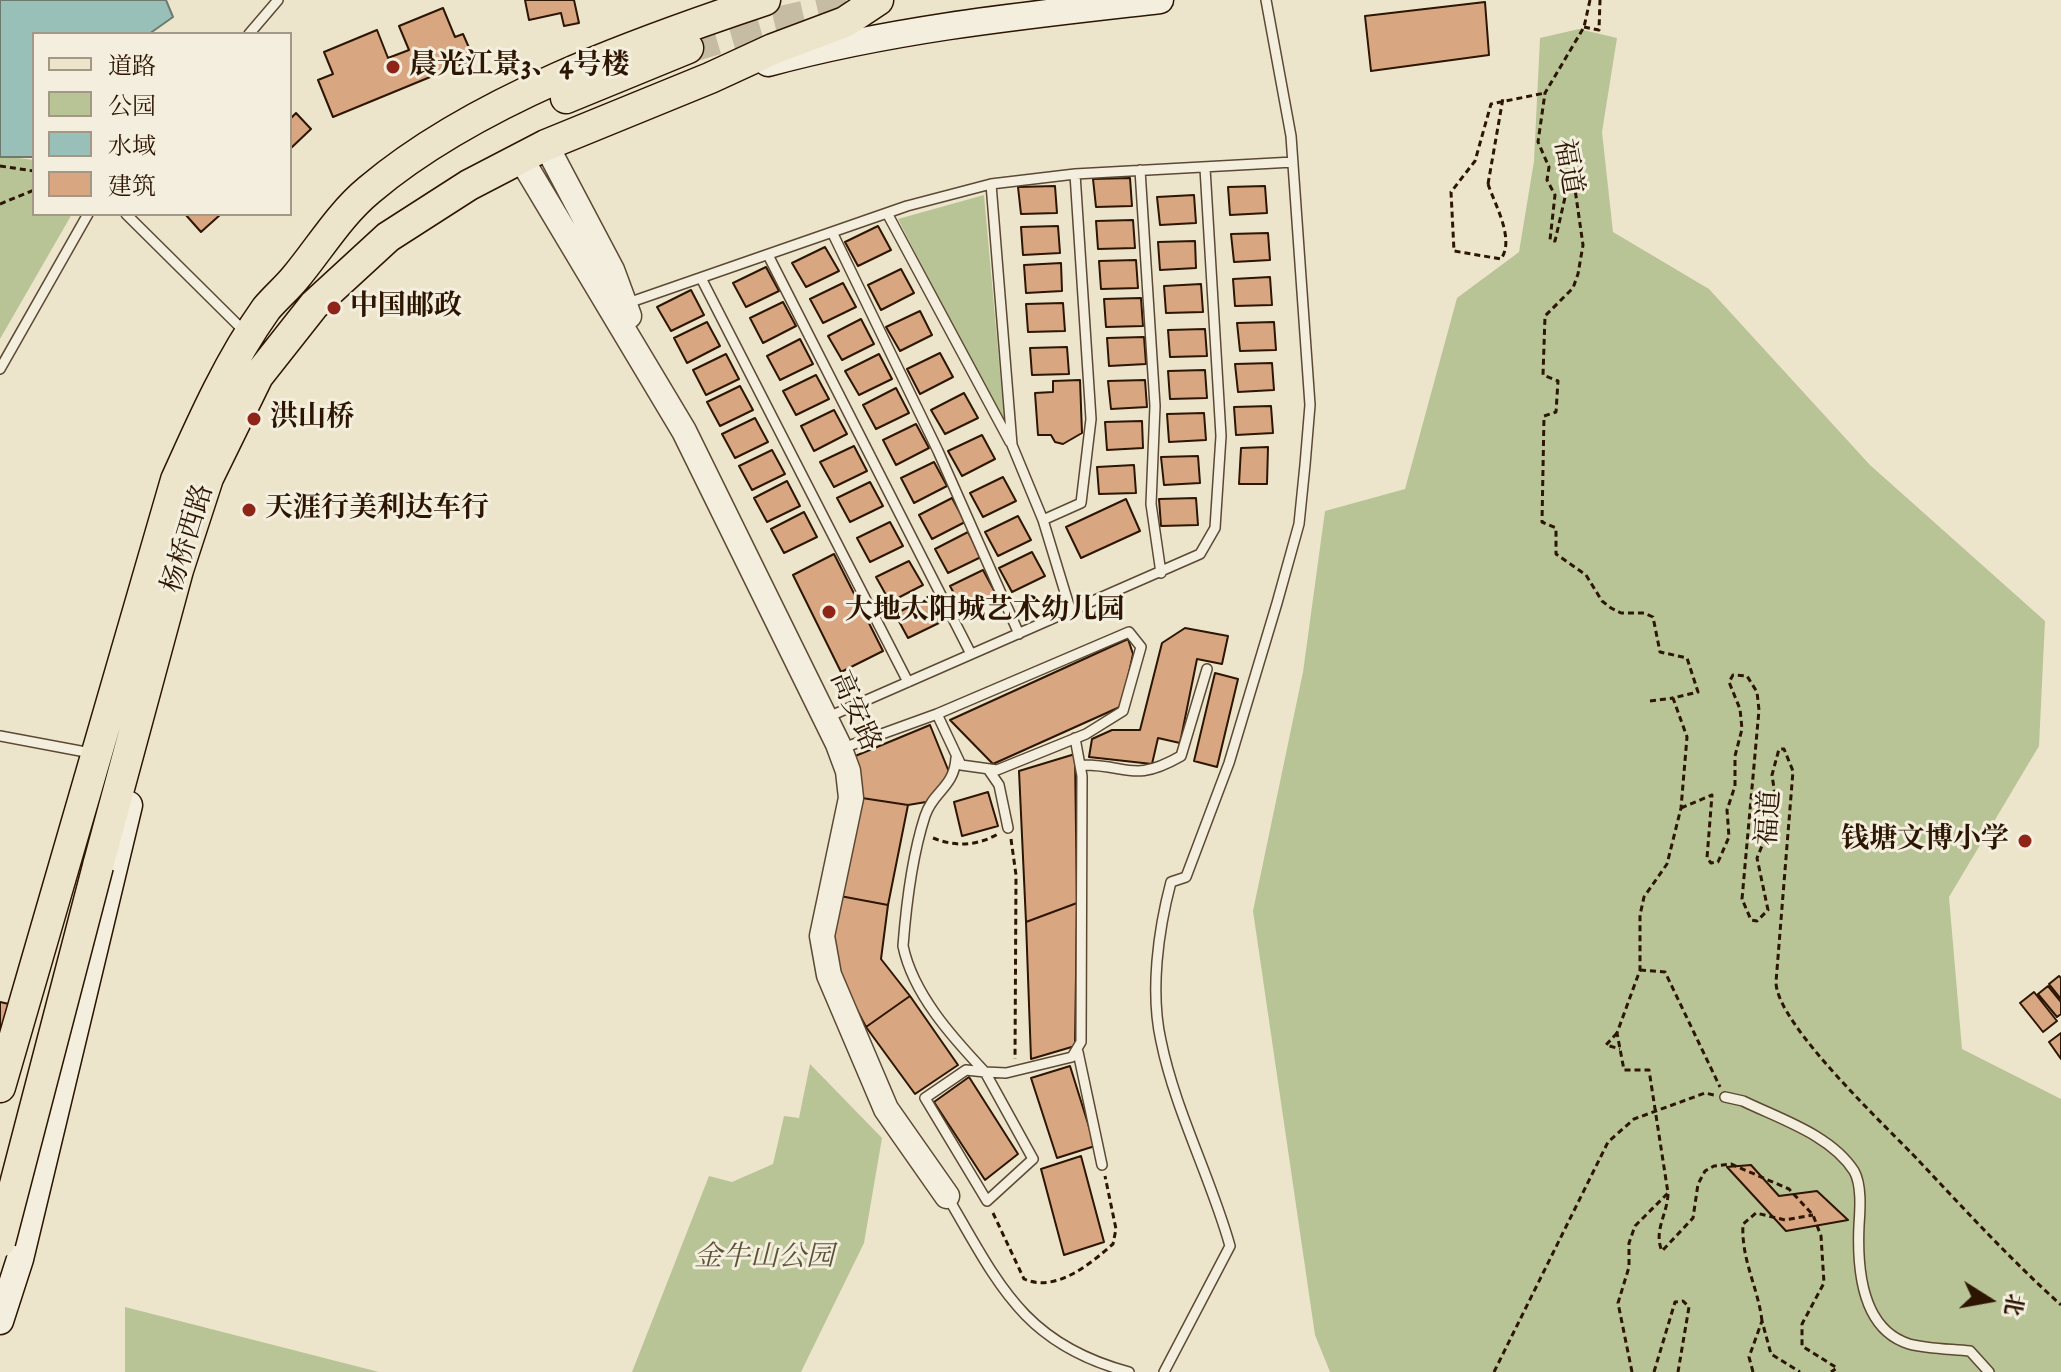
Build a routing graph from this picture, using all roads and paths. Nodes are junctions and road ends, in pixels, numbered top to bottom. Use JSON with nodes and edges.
{"nodes":[{"id":1,"x":278,"y":0,"type":"edge"},
{"id":2,"x":765,"y":0,"type":"edge"},
{"id":3,"x":878,"y":0,"type":"edge"},
{"id":4,"x":1160,"y":0,"type":"edge"},
{"id":5,"x":1266,"y":0,"type":"edge"},
{"id":6,"x":1590,"y":0,"type":"edge"},
{"id":7,"x":1600,"y":0,"type":"edge"},
{"id":8,"x":979,"y":10,"type":"edge"},
{"id":9,"x":1584,"y":27,"type":"junction"},
{"id":10,"x":251,"y":32,"type":"edge"},
{"id":11,"x":688,"y":48,"type":"tunnel mouth"},
{"id":12,"x":710,"y":78,"type":"junction"},
{"id":13,"x":1545,"y":93,"type":"junction"},
{"id":14,"x":1503,"y":98,"type":"dead end"},
{"id":15,"x":533,"y":151,"type":"junction"},
{"id":16,"x":1293,"y":162,"type":"junction"},
{"id":17,"x":0,"y":166,"type":"edge"},
{"id":18,"x":1205,"y":168,"type":"junction"},
{"id":19,"x":1140,"y":170,"type":"junction"},
{"id":20,"x":32,"y":171,"type":"edge"},
{"id":21,"x":1075,"y":174,"type":"junction"},
{"id":22,"x":991,"y":184,"type":"junction"},
{"id":23,"x":32,"y":191,"type":"edge"},
{"id":24,"x":0,"y":204,"type":"edge"},
{"id":25,"x":887,"y":213,"type":"junction"},
{"id":26,"x":87,"y":216,"type":"edge"},
{"id":27,"x":128,"y":216,"type":"edge"},
{"id":28,"x":832,"y":232,"type":"junction"},
{"id":29,"x":768,"y":255,"type":"junction"},
{"id":30,"x":701,"y":278,"type":"junction"},
{"id":31,"x":294,"y":279,"type":"junction"},
{"id":32,"x":624,"y":305,"type":"junction"},
{"id":33,"x":248,"y":336,"type":"junction"},
{"id":34,"x":639,"y":353,"type":"junction"},
{"id":35,"x":0,"y":369,"type":"edge"},
{"id":36,"x":1012,"y":445,"type":"junction"},
{"id":37,"x":1043,"y":520,"type":"junction"},
{"id":38,"x":1161,"y":573,"type":"junction"},
{"id":39,"x":1071,"y":612,"type":"junction"},
{"id":40,"x":1019,"y":634,"type":"junction"},
{"id":41,"x":971,"y":654,"type":"junction"},
{"id":42,"x":154,"y":664,"type":"junction"},
{"id":43,"x":1207,"y":669,"type":"dead end"},
{"id":44,"x":908,"y":682,"type":"junction"},
{"id":45,"x":1673,"y":698,"type":"junction"},
{"id":46,"x":1650,"y":701,"type":"dead end"},
{"id":47,"x":937,"y":714,"type":"junction"},
{"id":48,"x":825,"y":719,"type":"junction"},
{"id":49,"x":0,"y":736,"type":"edge"},
{"id":50,"x":1075,"y":738,"type":"junction"},
{"id":51,"x":840,"y":749,"type":"junction"},
{"id":52,"x":99,"y":755,"type":"junction"},
{"id":53,"x":956,"y":758,"type":"junction"},
{"id":54,"x":1081,"y":765,"type":"junction"},
{"id":55,"x":988,"y":769,"type":"junction"},
{"id":56,"x":1681,"y":808,"type":"junction"},
{"id":57,"x":1008,"y":828,"type":"junction"},
{"id":58,"x":922,"y":834,"type":"junction"},
{"id":59,"x":1640,"y":970,"type":"junction"},
{"id":60,"x":1617,"y":1033,"type":"junction"},
{"id":61,"x":1620,"y":1049,"type":"junction"},
{"id":62,"x":1078,"y":1052,"type":"junction"},
{"id":63,"x":1015,"y":1071,"type":"junction"},
{"id":64,"x":985,"y":1072,"type":"junction"},
{"id":65,"x":0,"y":1087,"type":"edge"},
{"id":66,"x":1725,"y":1097,"type":"junction"},
{"id":67,"x":1102,"y":1165,"type":"joint"},
{"id":68,"x":1668,"y":1193,"type":"junction"},
{"id":69,"x":947,"y":1196,"type":"joint"},
{"id":70,"x":987,"y":1201,"type":"junction"},
{"id":71,"x":1813,"y":1215,"type":"junction"},
{"id":72,"x":2,"y":1229,"type":"edge"},
{"id":73,"x":2061,"y":1305,"type":"edge"},
{"id":74,"x":0,"y":1321,"type":"edge"},
{"id":75,"x":1762,"y":1321,"type":"junction"},
{"id":76,"x":1129,"y":1372,"type":"edge"},
{"id":77,"x":1164,"y":1372,"type":"edge"},
{"id":78,"x":1494,"y":1372,"type":"edge"},
{"id":79,"x":1632,"y":1372,"type":"edge"},
{"id":80,"x":1654,"y":1372,"type":"edge"},
{"id":81,"x":1678,"y":1372,"type":"edge"},
{"id":82,"x":1753,"y":1372,"type":"edge"},
{"id":83,"x":1800,"y":1372,"type":"edge"},
{"id":84,"x":1831,"y":1372,"type":"edge"},
{"id":85,"x":1989,"y":1372,"type":"edge"}],
"edges":[{"from":1,"to":10,"type":"lane"},
{"from":2,"to":31,"type":"main road","name":"杨桥西路"},
{"from":3,"to":12,"type":"main road","name":"杨桥西路"},
{"from":4,"to":8,"type":"main road"},
{"from":5,"to":16,"type":"lane"},
{"from":6,"to":9,"type":"path","name":"福道","bridge":true},
{"from":7,"to":9,"type":"path"},
{"from":8,"to":12,"type":"main road"},
{"from":9,"to":13,"type":"path","name":"福道","bridge":true},
{"from":11,"to":31,"type":"main road"},
{"from":12,"to":15,"type":"main road","name":"杨桥西路"},
{"from":13,"to":14,"type":"path","bridge":true},
{"from":13,"to":45,"type":"path","name":"福道","bridge":true},
{"from":15,"to":32,"type":"street","name":"高安路"},
{"from":15,"to":34,"type":"street","name":"高安路"},
{"from":15,"to":42,"type":"main road","name":"杨桥西路"},
{"from":16,"to":18,"type":"lane"},
{"from":16,"to":77,"type":"lane"},
{"from":17,"to":20,"type":"path"},
{"from":18,"to":19,"type":"lane"},
{"from":18,"to":38,"type":"lane"},
{"from":19,"to":21,"type":"lane"},
{"from":19,"to":38,"type":"lane"},
{"from":21,"to":22,"type":"lane"},
{"from":21,"to":37,"type":"lane"},
{"from":22,"to":25,"type":"lane"},
{"from":22,"to":36,"type":"lane"},
{"from":23,"to":24,"type":"path"},
{"from":25,"to":28,"type":"lane"},
{"from":25,"to":36,"type":"lane"},
{"from":26,"to":35,"type":"lane"},
{"from":27,"to":33,"type":"lane"},
{"from":28,"to":29,"type":"lane"},
{"from":28,"to":40,"type":"lane"},
{"from":29,"to":30,"type":"lane"},
{"from":29,"to":41,"type":"lane"},
{"from":30,"to":32,"type":"lane"},
{"from":30,"to":44,"type":"lane"},
{"from":31,"to":33,"type":"main road","name":"杨桥西路"},
{"from":32,"to":34,"type":"street","name":"高安路"},
{"from":33,"to":52,"type":"main road","name":"杨桥西路"},
{"from":34,"to":48,"type":"street","name":"高安路"},
{"from":36,"to":37,"type":"lane"},
{"from":37,"to":39,"type":"lane"},
{"from":38,"to":39,"type":"lane"},
{"from":39,"to":40,"type":"lane"},
{"from":40,"to":41,"type":"lane"},
{"from":41,"to":44,"type":"lane"},
{"from":42,"to":72,"type":"main road","name":"杨桥西路","bridge":true},
{"from":42,"to":74,"type":"main road"},
{"from":43,"to":54,"type":"lane"},
{"from":44,"to":48,"type":"lane"},
{"from":45,"to":46,"type":"path"},
{"from":45,"to":56,"type":"path","bridge":true},
{"from":47,"to":50,"type":"lane"},
{"from":47,"to":51,"type":"lane"},
{"from":47,"to":53,"type":"lane"},
{"from":48,"to":51,"type":"street","name":"高安路"},
{"from":49,"to":52,"type":"lane"},
{"from":50,"to":54,"type":"lane"},
{"from":50,"to":55,"type":"lane"},
{"from":51,"to":69,"type":"street","name":"高安路"},
{"from":52,"to":65,"type":"main road","name":"杨桥西路"},
{"from":53,"to":55,"type":"lane"},
{"from":53,"to":58,"type":"lane"},
{"from":54,"to":62,"type":"lane"},
{"from":55,"to":57,"type":"lane"},
{"from":56,"to":59,"type":"path","bridge":true},
{"from":56,"to":73,"type":"path","name":"福道"},
{"from":57,"to":58,"type":"path"},
{"from":57,"to":63,"type":"path"},
{"from":58,"to":64,"type":"lane"},
{"from":59,"to":60,"type":"path","bridge":true},
{"from":59,"to":66,"type":"path"},
{"from":60,"to":61,"type":"path","bridge":true},
{"from":60,"to":61,"type":"path"},
{"from":61,"to":68,"type":"path","bridge":true},
{"from":62,"to":63,"type":"lane"},
{"from":62,"to":67,"type":"lane"},
{"from":63,"to":64,"type":"lane"},
{"from":64,"to":70,"type":"lane"},
{"from":64,"to":70,"type":"lane"},
{"from":66,"to":78,"type":"path"},
{"from":66,"to":85,"type":"lane"},
{"from":67,"to":70,"type":"path"},
{"from":68,"to":71,"type":"path","bridge":true},
{"from":68,"to":79,"type":"path"},
{"from":69,"to":76,"type":"lane"},
{"from":71,"to":75,"type":"path"},
{"from":71,"to":84,"type":"path","bridge":true},
{"from":75,"to":82,"type":"path"},
{"from":75,"to":83,"type":"path"},
{"from":80,"to":81,"type":"path"}]}
